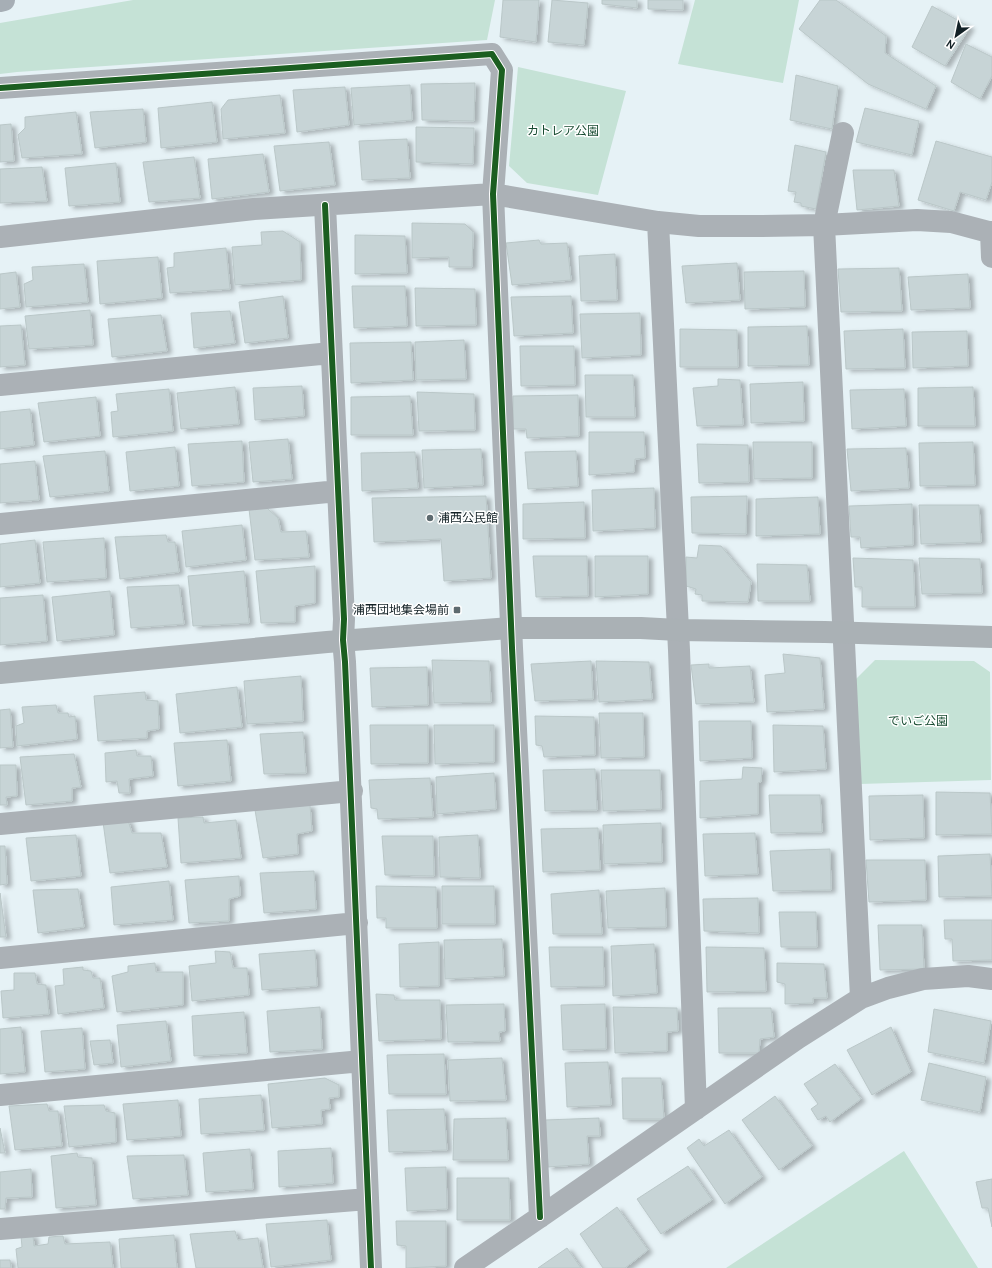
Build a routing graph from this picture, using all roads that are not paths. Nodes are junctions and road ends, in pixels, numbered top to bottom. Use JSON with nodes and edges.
{"nodes":[{"id":1,"x":4,"y":0,"type":"edge"},
{"id":2,"x":0,"y":1,"type":"edge"},
{"id":3,"x":0,"y":88,"type":"edge"},
{"id":4,"x":844,"y":133,"type":"dead end"},
{"id":5,"x":493,"y":194,"type":"junction"},
{"id":6,"x":324,"y":205,"type":"junction"},
{"id":7,"x":658,"y":222,"type":"junction"},
{"id":8,"x":824,"y":225,"type":"junction"},
{"id":9,"x":991,"y":232,"type":"edge"},
{"id":10,"x":0,"y":237,"type":"edge"},
{"id":11,"x":992,"y":257,"type":"edge"},
{"id":12,"x":331,"y":352,"type":"junction"},
{"id":13,"x":0,"y":386,"type":"edge"},
{"id":14,"x":338,"y":491,"type":"junction"},
{"id":15,"x":0,"y":524,"type":"edge"},
{"id":16,"x":511,"y":628,"type":"junction"},
{"id":17,"x":678,"y":630,"type":"junction"},
{"id":18,"x":844,"y":633,"type":"junction"},
{"id":19,"x":992,"y":637,"type":"edge"},
{"id":20,"x":343,"y":640,"type":"junction"},
{"id":21,"x":0,"y":673,"type":"edge"},
{"id":22,"x":352,"y":791,"type":"junction"},
{"id":23,"x":0,"y":824,"type":"edge"},
{"id":24,"x":357,"y":923,"type":"junction"},
{"id":25,"x":0,"y":958,"type":"edge"},
{"id":26,"x":992,"y":979,"type":"edge"},
{"id":27,"x":861,"y":998,"type":"junction"},
{"id":28,"x":362,"y":1061,"type":"junction"},
{"id":29,"x":0,"y":1095,"type":"edge"},
{"id":30,"x":696,"y":1109,"type":"junction"},
{"id":31,"x":368,"y":1198,"type":"junction"},
{"id":32,"x":540,"y":1217,"type":"junction"},
{"id":33,"x":0,"y":1229,"type":"edge"},
{"id":34,"x":371,"y":1268,"type":"edge"},
{"id":35,"x":464,"y":1268,"type":"edge"}],
"edges":[{"from":1,"to":2,"type":"highway"},
{"from":3,"to":5,"type":"street"},
{"from":4,"to":8,"type":"street"},
{"from":5,"to":6,"type":"street"},
{"from":5,"to":7,"type":"street"},
{"from":5,"to":16,"type":"street"},
{"from":6,"to":10,"type":"street"},
{"from":6,"to":12,"type":"street"},
{"from":7,"to":8,"type":"street"},
{"from":7,"to":17,"type":"street"},
{"from":8,"to":9,"type":"street"},
{"from":8,"to":18,"type":"street"},
{"from":9,"to":11,"type":"street"},
{"from":12,"to":13,"type":"street"},
{"from":12,"to":14,"type":"street"},
{"from":14,"to":15,"type":"street"},
{"from":14,"to":20,"type":"street"},
{"from":16,"to":17,"type":"street"},
{"from":16,"to":20,"type":"street"},
{"from":16,"to":32,"type":"street"},
{"from":17,"to":18,"type":"street"},
{"from":17,"to":30,"type":"street"},
{"from":18,"to":19,"type":"street"},
{"from":18,"to":27,"type":"street"},
{"from":20,"to":21,"type":"street"},
{"from":20,"to":22,"type":"street"},
{"from":22,"to":23,"type":"street"},
{"from":22,"to":24,"type":"street"},
{"from":24,"to":25,"type":"street"},
{"from":24,"to":28,"type":"street"},
{"from":26,"to":27,"type":"street"},
{"from":27,"to":30,"type":"street"},
{"from":28,"to":29,"type":"street"},
{"from":28,"to":31,"type":"street"},
{"from":30,"to":32,"type":"street"},
{"from":31,"to":33,"type":"street"},
{"from":31,"to":34,"type":"street"},
{"from":32,"to":35,"type":"street"}]}
